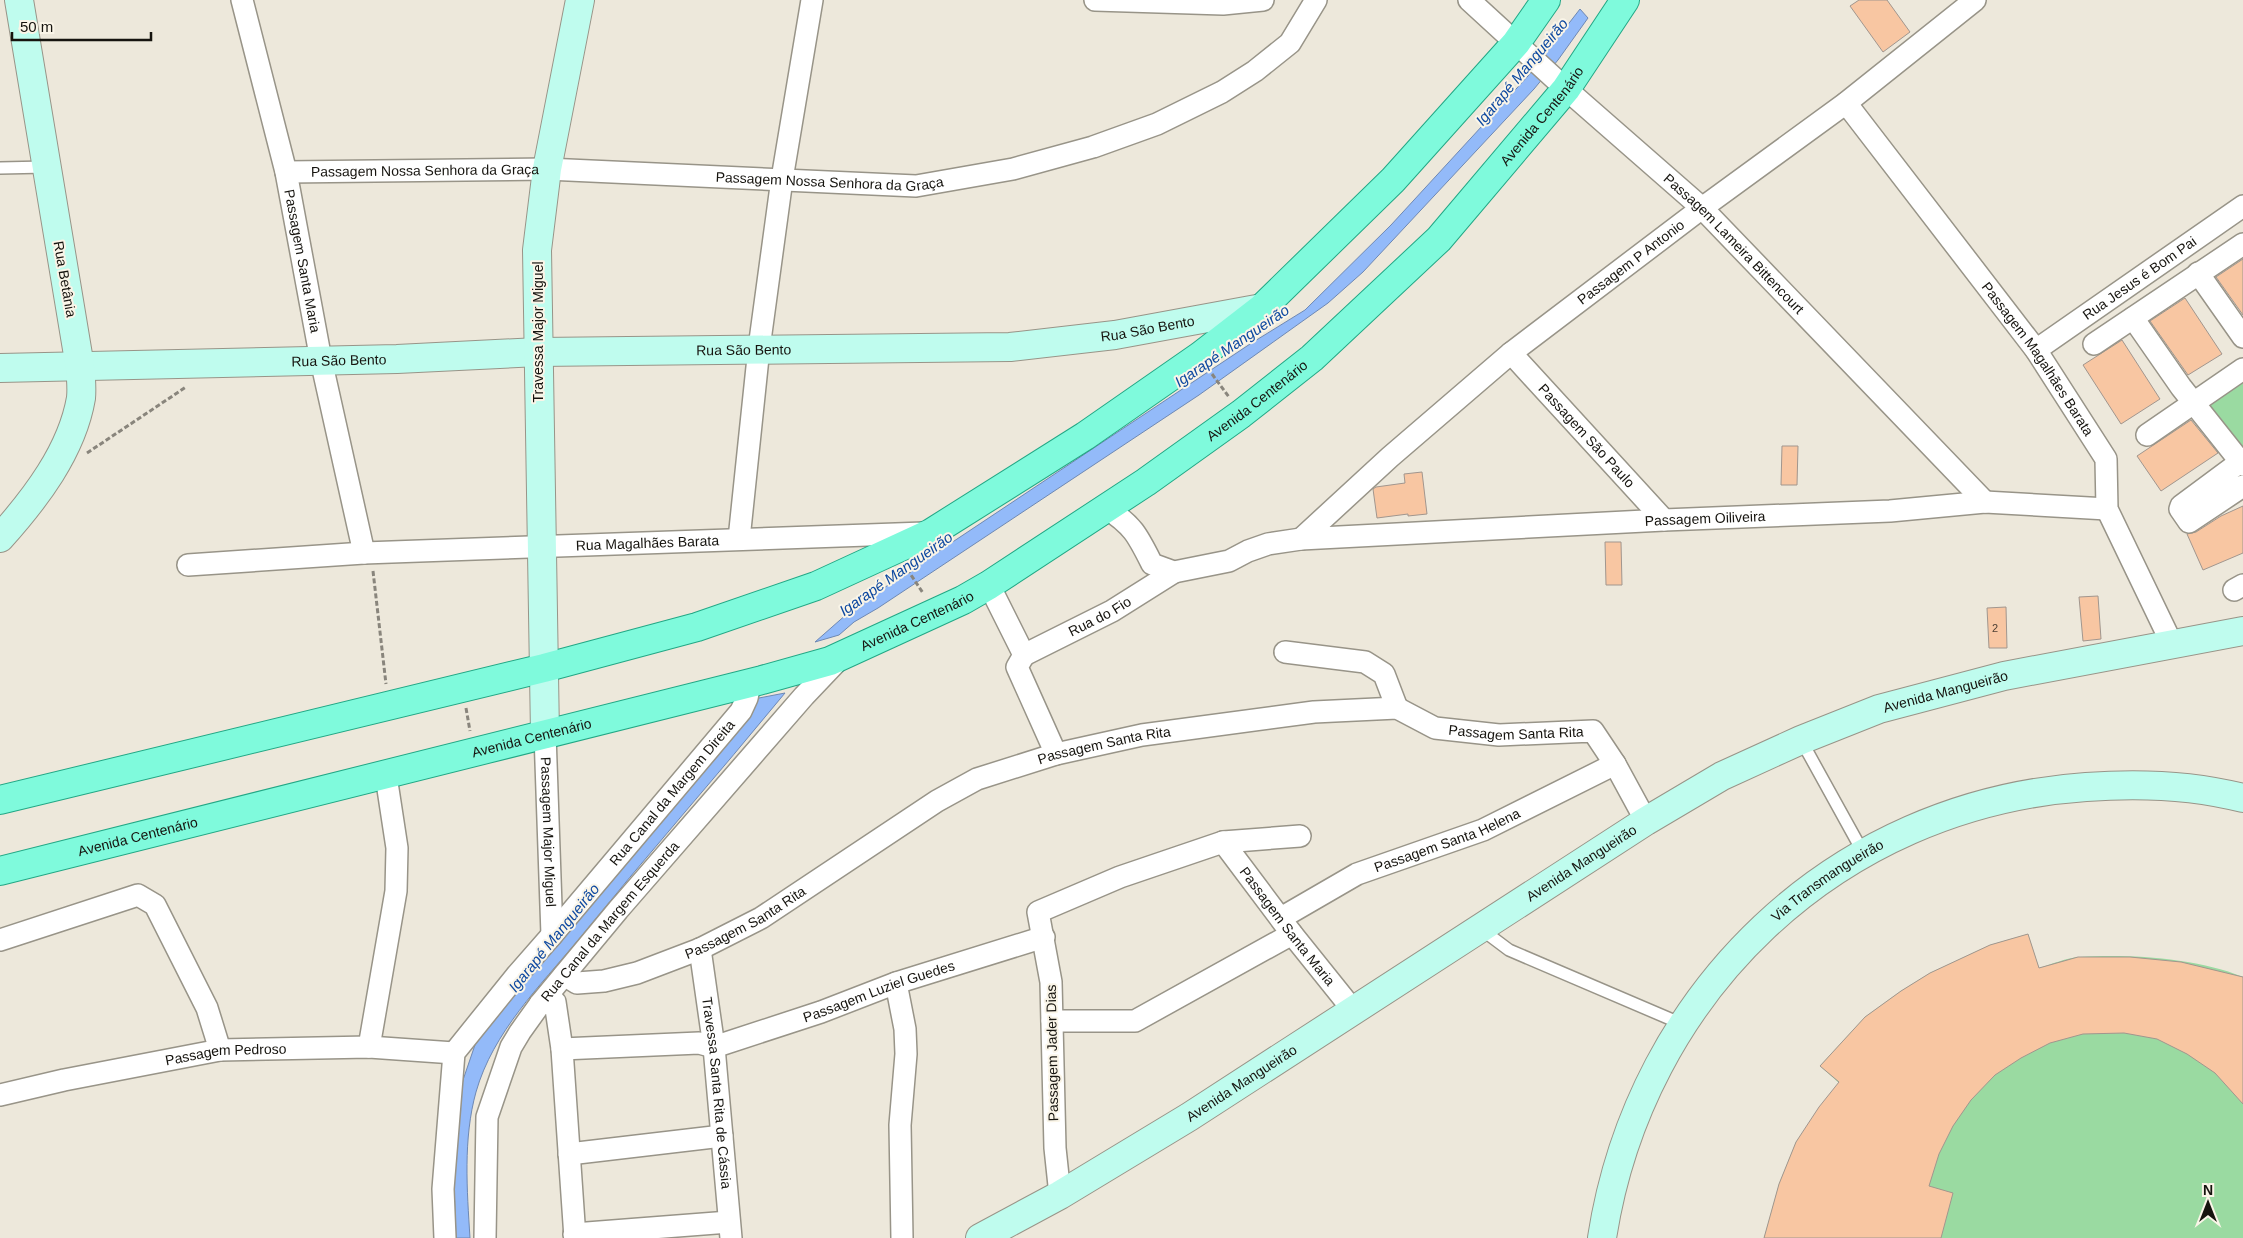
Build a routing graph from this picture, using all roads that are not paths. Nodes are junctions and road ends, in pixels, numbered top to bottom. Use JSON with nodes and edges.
{"nodes":[{"id":1,"x":19,"y":0,"type":"edge"},
{"id":2,"x":242,"y":0,"type":"edge"},
{"id":3,"x":580,"y":0,"type":"edge"},
{"id":4,"x":812,"y":0,"type":"edge"},
{"id":5,"x":1095,"y":0,"type":"edge"},
{"id":6,"x":1132,"y":0,"type":"edge"},
{"id":7,"x":1263,"y":0,"type":"edge"},
{"id":8,"x":1316,"y":0,"type":"edge"},
{"id":9,"x":1469,"y":0,"type":"edge"},
{"id":10,"x":1546,"y":0,"type":"edge"},
{"id":11,"x":1625,"y":0,"type":"edge"},
{"id":12,"x":1975,"y":0,"type":"edge"},
{"id":13,"x":1520,"y":47,"type":"junction"},
{"id":14,"x":1563,"y":86,"type":"junction"},
{"id":15,"x":1846,"y":103,"type":"junction"},
{"id":16,"x":46,"y":167,"type":"junction"},
{"id":17,"x":0,"y":168,"type":"edge"},
{"id":18,"x":547,"y":169,"type":"junction"},
{"id":19,"x":286,"y":172,"type":"junction"},
{"id":20,"x":782,"y":178,"type":"junction"},
{"id":21,"x":2243,"y":206,"type":"edge"},
{"id":22,"x":1702,"y":208,"type":"junction"},
{"id":23,"x":2243,"y":244,"type":"edge"},
{"id":24,"x":2198,"y":273,"type":"junction"},
{"id":25,"x":1262,"y":308,"type":"junction"},
{"id":26,"x":2133,"y":318,"type":"junction"},
{"id":27,"x":2243,"y":337,"type":"edge"},
{"id":28,"x":2094,"y":344,"type":"dead end"},
{"id":29,"x":759,"y":348,"type":"junction"},
{"id":30,"x":2036,"y":350,"type":"junction"},
{"id":31,"x":538,"y":352,"type":"junction"},
{"id":32,"x":1511,"y":353,"type":"junction"},
{"id":33,"x":321,"y":360,"type":"junction"},
{"id":34,"x":80,"y":366,"type":"junction"},
{"id":35,"x":0,"y":368,"type":"edge"},
{"id":36,"x":2243,"y":369,"type":"edge"},
{"id":37,"x":2194,"y":402,"type":"junction"},
{"id":38,"x":2147,"y":435,"type":"dead end"},
{"id":39,"x":2242,"y":462,"type":"edge"},
{"id":40,"x":2243,"y":486,"type":"edge"},
{"id":41,"x":1984,"y":502,"type":"junction"},
{"id":42,"x":1106,"y":508,"type":"junction"},
{"id":43,"x":2107,"y":509,"type":"junction"},
{"id":44,"x":1664,"y":520,"type":"junction"},
{"id":45,"x":931,"y":533,"type":"junction"},
{"id":46,"x":0,"y":538,"type":"edge"},
{"id":47,"x":739,"y":540,"type":"junction"},
{"id":48,"x":1301,"y":540,"type":"junction"},
{"id":49,"x":541,"y":546,"type":"junction"},
{"id":50,"x":367,"y":553,"type":"junction"},
{"id":51,"x":188,"y":565,"type":"dead end"},
{"id":52,"x":1174,"y":572,"type":"junction"},
{"id":53,"x":989,"y":585,"type":"junction"},
{"id":54,"x":2243,"y":631,"type":"edge"},
{"id":55,"x":2172,"y":644,"type":"junction"},
{"id":56,"x":1285,"y":652,"type":"dead end"},
{"id":57,"x":843,"y":655,"type":"junction"},
{"id":58,"x":1024,"y":655,"type":"junction"},
{"id":59,"x":544,"y":668,"type":"junction"},
{"id":60,"x":750,"y":684,"type":"junction"},
{"id":61,"x":1396,"y":708,"type":"junction"},
{"id":62,"x":546,"y":734,"type":"junction"},
{"id":63,"x":1801,"y":740,"type":"junction"},
{"id":64,"x":1056,"y":754,"type":"junction"},
{"id":65,"x":1615,"y":764,"type":"junction"},
{"id":66,"x":386,"y":776,"type":"junction"},
{"id":67,"x":2243,"y":798,"type":"edge"},
{"id":68,"x":0,"y":800,"type":"edge"},
{"id":69,"x":1646,"y":821,"type":"junction"},
{"id":70,"x":1300,"y":836,"type":"dead end"},
{"id":71,"x":1223,"y":842,"type":"junction"},
{"id":72,"x":1864,"y":854,"type":"junction"},
{"id":73,"x":0,"y":871,"type":"edge"},
{"id":74,"x":1286,"y":926,"type":"junction"},
{"id":75,"x":1479,"y":928,"type":"junction"},
{"id":76,"x":552,"y":936,"type":"junction"},
{"id":77,"x":1044,"y":937,"type":"junction"},
{"id":78,"x":0,"y":940,"type":"edge"},
{"id":79,"x":700,"y":949,"type":"junction"},
{"id":80,"x":564,"y":975,"type":"junction"},
{"id":81,"x":896,"y":983,"type":"junction"},
{"id":82,"x":540,"y":1004,"type":"junction"},
{"id":83,"x":1353,"y":1010,"type":"junction"},
{"id":84,"x":1052,"y":1021,"type":"junction"},
{"id":85,"x":1682,"y":1024,"type":"junction"},
{"id":86,"x":369,"y":1047,"type":"junction"},
{"id":87,"x":714,"y":1047,"type":"junction"},
{"id":88,"x":562,"y":1049,"type":"junction"},
{"id":89,"x":220,"y":1050,"type":"junction"},
{"id":90,"x":454,"y":1053,"type":"junction"},
{"id":91,"x":0,"y":1095,"type":"edge"},
{"id":92,"x":722,"y":1136,"type":"junction"},
{"id":93,"x":569,"y":1154,"type":"junction"},
{"id":94,"x":1060,"y":1195,"type":"junction"},
{"id":95,"x":730,"y":1230,"type":"edge"},
{"id":96,"x":574,"y":1236,"type":"edge"},
{"id":97,"x":445,"y":1238,"type":"edge"},
{"id":98,"x":485,"y":1238,"type":"edge"},
{"id":99,"x":902,"y":1238,"type":"edge"},
{"id":100,"x":980,"y":1238,"type":"edge"},
{"id":101,"x":1602,"y":1238,"type":"edge"}],
"edges":[{"from":1,"to":16,"type":"street","name":"Rua Betânia"},
{"from":2,"to":19,"type":"street","name":"Passagem Santa Maria"},
{"from":3,"to":18,"type":"street","name":"Travessa Major Miguel"},
{"from":4,"to":20,"type":"street"},
{"from":5,"to":6,"type":"street"},
{"from":6,"to":7,"type":"street"},
{"from":8,"to":20,"type":"street","name":"Passagem Nossa Senhora da Graça"},
{"from":9,"to":13,"type":"street","name":"Passagem Lameira Bittencourt"},
{"from":10,"to":13,"type":"main road"},
{"from":11,"to":14,"type":"main road","name":"Avenida Centenário"},
{"from":12,"to":15,"type":"street","name":"Passagem P Antonio"},
{"from":13,"to":14,"type":"street","name":"Passagem Lameira Bittencourt"},
{"from":13,"to":25,"type":"main road"},
{"from":14,"to":22,"type":"street","name":"Passagem Lameira Bittencourt"},
{"from":14,"to":42,"type":"main road","name":"Avenida Centenário"},
{"from":15,"to":22,"type":"street","name":"Passagem P Antonio"},
{"from":15,"to":30,"type":"street","name":"Passagem Magalhães Barata"},
{"from":16,"to":17,"type":"lane"},
{"from":16,"to":34,"type":"street","name":"Rua Betânia"},
{"from":18,"to":19,"type":"street","name":"Passagem Nossa Senhora da Graça"},
{"from":18,"to":20,"type":"street","name":"Passagem Nossa Senhora da Graça"},
{"from":18,"to":31,"type":"street","name":"Travessa Major Miguel"},
{"from":19,"to":33,"type":"street","name":"Passagem Santa Maria"},
{"from":20,"to":29,"type":"street"},
{"from":21,"to":30,"type":"street","name":"Rua Jesus é Bom Pai"},
{"from":22,"to":32,"type":"street","name":"Passagem P Antonio"},
{"from":22,"to":41,"type":"street","name":"Passagem Lameira Bittencourt"},
{"from":23,"to":24,"type":"street"},
{"from":24,"to":26,"type":"street"},
{"from":24,"to":27,"type":"street"},
{"from":25,"to":29,"type":"street","name":"Rua São Bento"},
{"from":25,"to":45,"type":"main road"},
{"from":26,"to":28,"type":"street"},
{"from":26,"to":37,"type":"street"},
{"from":29,"to":31,"type":"street","name":"Rua São Bento"},
{"from":29,"to":47,"type":"street"},
{"from":30,"to":43,"type":"street","name":"Passagem Magalhães Barata"},
{"from":31,"to":33,"type":"street","name":"Rua São Bento"},
{"from":31,"to":49,"type":"street","name":"Travessa Major Miguel"},
{"from":32,"to":44,"type":"street","name":"Passagem São Paulo"},
{"from":32,"to":48,"type":"street","name":"Passagem P Antonio"},
{"from":33,"to":34,"type":"street","name":"Rua São Bento"},
{"from":33,"to":50,"type":"street","name":"Passagem Santa Maria"},
{"from":34,"to":35,"type":"street","name":"Rua São Bento"},
{"from":34,"to":46,"type":"street","name":"Rua Betânia"},
{"from":36,"to":37,"type":"street"},
{"from":37,"to":38,"type":"street"},
{"from":37,"to":39,"type":"street"},
{"from":39,"to":40,"type":"street"},
{"from":41,"to":43,"type":"street","name":"Passagem Oiliveira"},
{"from":41,"to":44,"type":"street","name":"Passagem Oiliveira"},
{"from":42,"to":52,"type":"street"},
{"from":42,"to":53,"type":"main road","name":"Avenida Centenário"},
{"from":43,"to":55,"type":"street","name":"Passagem Magalhães Barata"},
{"from":44,"to":48,"type":"street","name":"Passagem Oiliveira"},
{"from":45,"to":47,"type":"street","name":"Rua Magalhães Barata"},
{"from":45,"to":59,"type":"main road"},
{"from":47,"to":49,"type":"street","name":"Rua Magalhães Barata"},
{"from":48,"to":52,"type":"street","name":"Passagem Oiliveira"},
{"from":49,"to":50,"type":"street","name":"Rua Magalhães Barata"},
{"from":49,"to":59,"type":"street","name":"Travessa Major Miguel"},
{"from":50,"to":51,"type":"street","name":"Rua Magalhães Barata"},
{"from":52,"to":58,"type":"street","name":"Rua do Fio"},
{"from":53,"to":57,"type":"main road","name":"Avenida Centenário"},
{"from":53,"to":58,"type":"street"},
{"from":54,"to":55,"type":"street","name":"Avenida Mangueirão"},
{"from":55,"to":63,"type":"street","name":"Avenida Mangueirão"},
{"from":56,"to":61,"type":"street"},
{"from":57,"to":60,"type":"main road","name":"Avenida Centenário"},
{"from":57,"to":80,"type":"street","name":"Rua Canal da Margem Esquerda"},
{"from":58,"to":64,"type":"street"},
{"from":59,"to":62,"type":"street","name":"Passagem Major Miguel"},
{"from":59,"to":68,"type":"main road"},
{"from":60,"to":62,"type":"main road","name":"Avenida Centenário"},
{"from":60,"to":76,"type":"street","name":"Rua Canal da Margem Direita"},
{"from":61,"to":64,"type":"street","name":"Passagem Santa Rita"},
{"from":61,"to":65,"type":"street","name":"Passagem Santa Rita"},
{"from":62,"to":66,"type":"main road","name":"Avenida Centenário"},
{"from":62,"to":76,"type":"street","name":"Passagem Major Miguel"},
{"from":63,"to":69,"type":"street","name":"Avenida Mangueirão"},
{"from":63,"to":72,"type":"lane"},
{"from":64,"to":79,"type":"street","name":"Passagem Santa Rita"},
{"from":65,"to":69,"type":"street","name":"Passagem Santa Rita"},
{"from":65,"to":74,"type":"street","name":"Passagem Santa Helena"},
{"from":66,"to":73,"type":"main road","name":"Avenida Centenário"},
{"from":66,"to":86,"type":"street"},
{"from":67,"to":72,"type":"street","name":"Via Transmangueirão"},
{"from":69,"to":75,"type":"street","name":"Avenida Mangueirão"},
{"from":70,"to":71,"type":"street"},
{"from":71,"to":74,"type":"street","name":"Passagem Santa Maria"},
{"from":71,"to":77,"type":"street","name":"Passagem Jader Dias"},
{"from":72,"to":85,"type":"street","name":"Via Transmangueirão"},
{"from":74,"to":83,"type":"street","name":"Passagem Santa Maria"},
{"from":74,"to":84,"type":"street","name":"Passagem Santa Helena"},
{"from":75,"to":83,"type":"street","name":"Avenida Mangueirão"},
{"from":75,"to":85,"type":"lane"},
{"from":76,"to":90,"type":"street","name":"Rua Canal da Margem Direita"},
{"from":77,"to":81,"type":"street","name":"Passagem Luziel Guedes"},
{"from":77,"to":84,"type":"street","name":"Passagem Jader Dias"},
{"from":78,"to":89,"type":"street"},
{"from":79,"to":80,"type":"street","name":"Passagem Santa Rita"},
{"from":79,"to":87,"type":"street","name":"Travessa Santa Rita de Cássia"},
{"from":80,"to":82,"type":"street","name":"Rua Canal da Margem Esquerda"},
{"from":81,"to":87,"type":"street","name":"Passagem Luziel Guedes"},
{"from":81,"to":99,"type":"street"},
{"from":82,"to":88,"type":"street"},
{"from":82,"to":98,"type":"street","name":"Rua Canal da Margem Esquerda"},
{"from":83,"to":94,"type":"street","name":"Avenida Mangueirão"},
{"from":84,"to":94,"type":"street","name":"Passagem Jader Dias"},
{"from":85,"to":101,"type":"street","name":"Via Transmangueirão"},
{"from":86,"to":89,"type":"street","name":"Passagem Pedroso"},
{"from":86,"to":90,"type":"street","name":"Passagem Pedroso"},
{"from":87,"to":88,"type":"street"},
{"from":87,"to":92,"type":"street","name":"Travessa Santa Rita de Cássia"},
{"from":88,"to":93,"type":"street"},
{"from":89,"to":91,"type":"street","name":"Passagem Pedroso"},
{"from":90,"to":97,"type":"street"},
{"from":92,"to":93,"type":"street"},
{"from":92,"to":95,"type":"street","name":"Travessa Santa Rita de Cássia"},
{"from":93,"to":96,"type":"street"},
{"from":94,"to":100,"type":"street","name":"Avenida Mangueirão"},
{"from":95,"to":96,"type":"street"}]}
